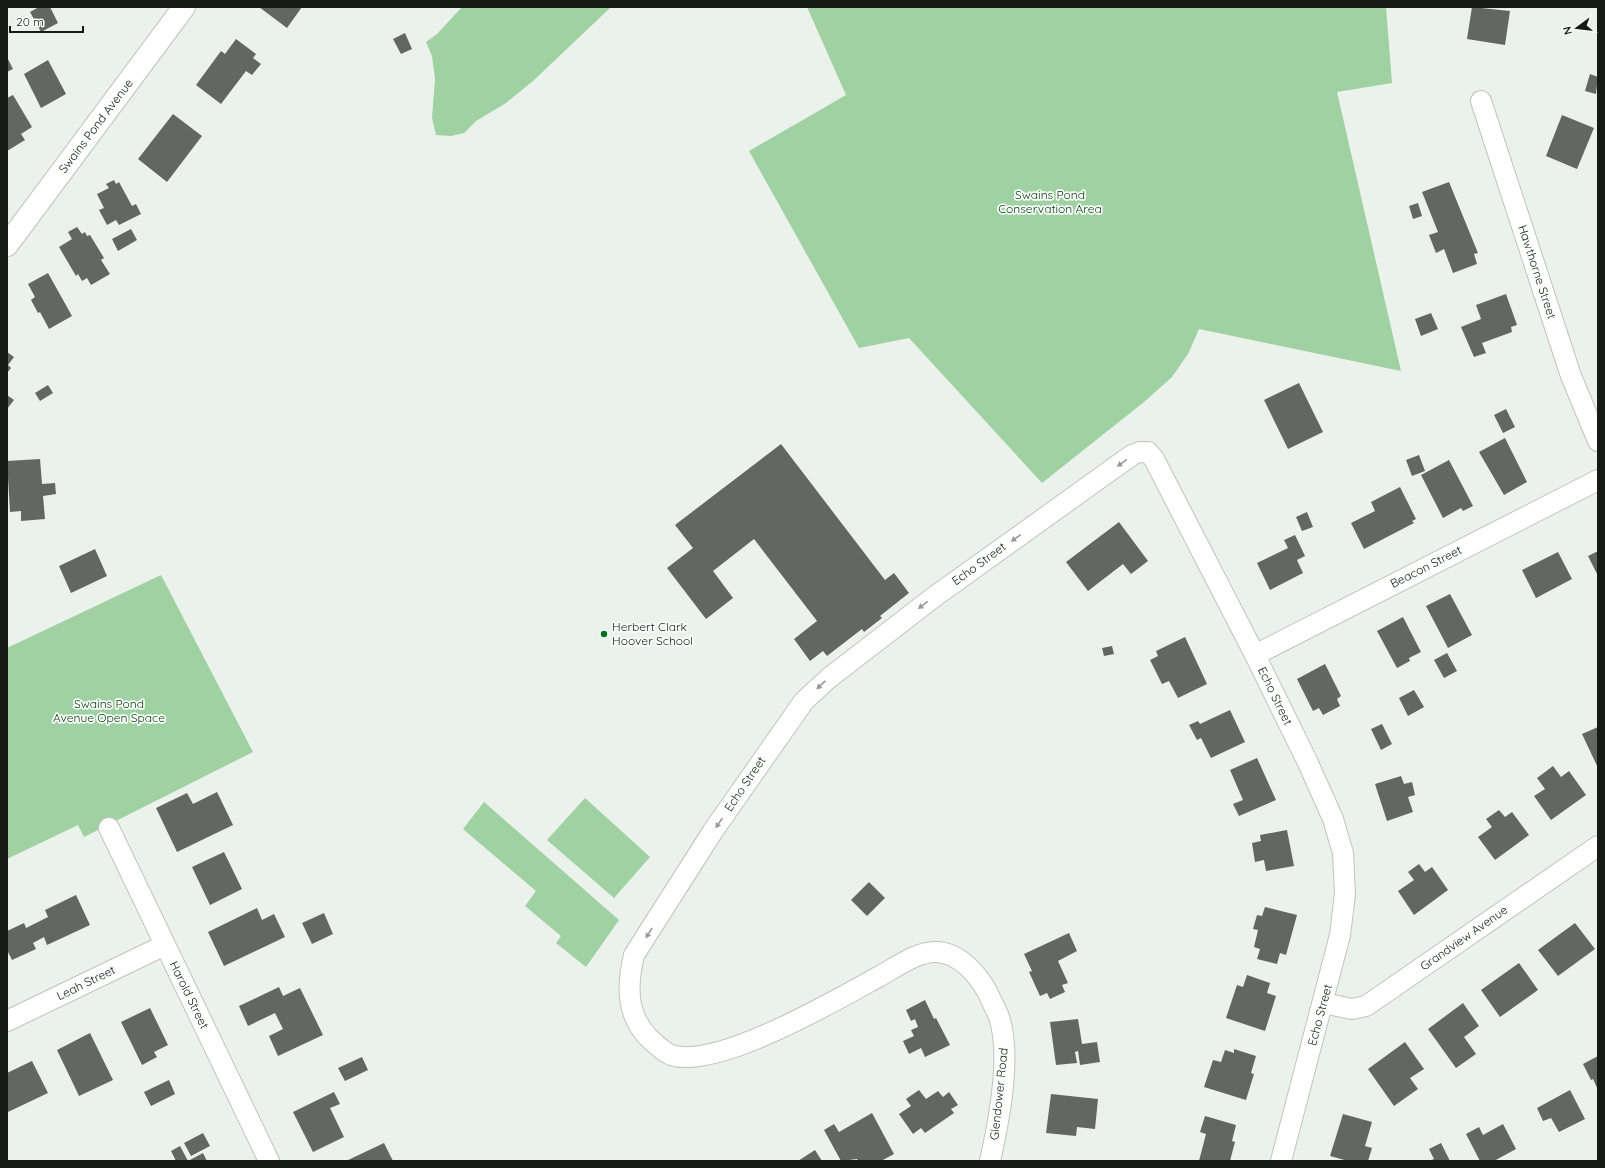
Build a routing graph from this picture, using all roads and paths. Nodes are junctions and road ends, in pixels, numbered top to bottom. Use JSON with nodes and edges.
{"nodes":[{"id":1,"x":184,"y":7,"type":"edge"},
{"id":2,"x":1481,"y":101,"type":"dead end"},
{"id":3,"x":7,"y":245,"type":"edge"},
{"id":4,"x":1598,"y":441,"type":"edge"},
{"id":5,"x":1598,"y":480,"type":"edge"},
{"id":6,"x":1255,"y":655,"type":"junction"},
{"id":7,"x":109,"y":828,"type":"dead end"},
{"id":8,"x":1598,"y":846,"type":"edge"},
{"id":9,"x":165,"y":946,"type":"junction"},
{"id":10,"x":968,"y":967,"type":"joint"},
{"id":11,"x":1323,"y":1003,"type":"junction"},
{"id":12,"x":7,"y":1021,"type":"edge"},
{"id":13,"x":269,"y":1161,"type":"edge"},
{"id":14,"x":990,"y":1161,"type":"edge"},
{"id":15,"x":1281,"y":1161,"type":"edge"}],
"edges":[{"from":1,"to":3,"type":"street","name":"Swains Pond Avenue"},
{"from":2,"to":4,"type":"street","name":"Hawthorne Street"},
{"from":5,"to":6,"type":"street","name":"Beacon Street"},
{"from":6,"to":10,"type":"street","name":"Echo Street","one_way":true},
{"from":6,"to":11,"type":"street","name":"Echo Street"},
{"from":7,"to":9,"type":"street","name":"Harold Street"},
{"from":8,"to":11,"type":"street","name":"Grandview Avenue"},
{"from":9,"to":12,"type":"street","name":"Leah Street"},
{"from":9,"to":13,"type":"street","name":"Harold Street"},
{"from":10,"to":14,"type":"street","name":"Glendower Road"},
{"from":11,"to":15,"type":"street","name":"Echo Street"}]}
